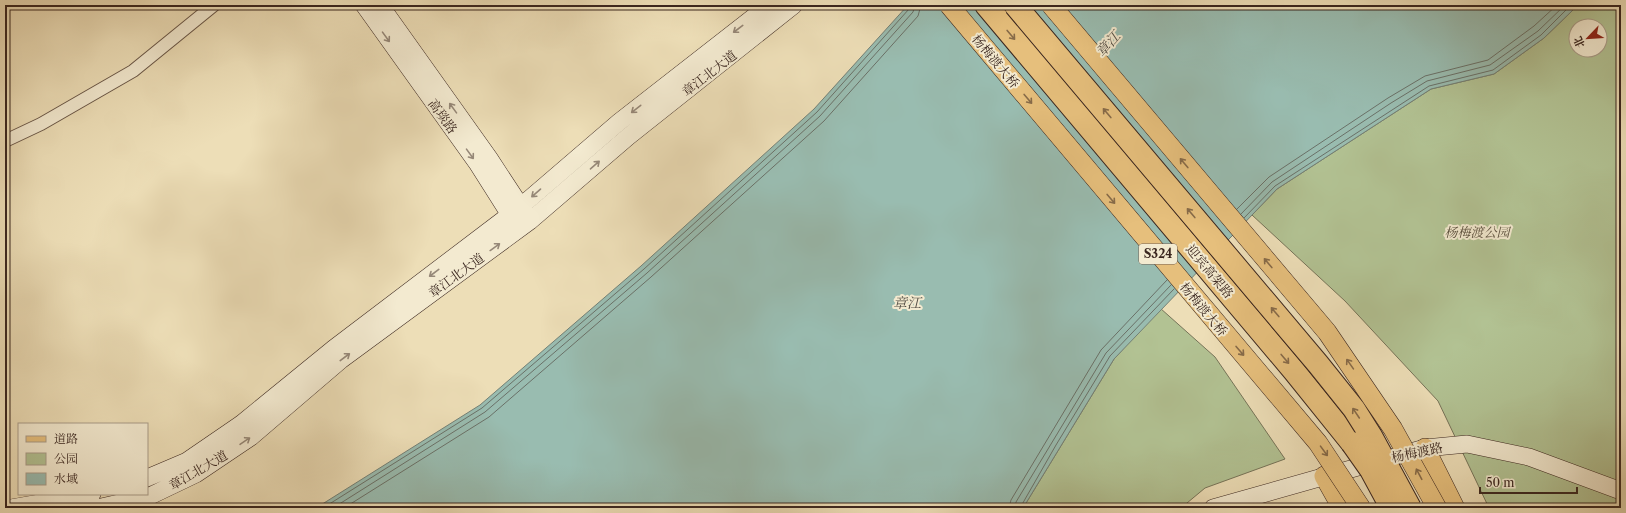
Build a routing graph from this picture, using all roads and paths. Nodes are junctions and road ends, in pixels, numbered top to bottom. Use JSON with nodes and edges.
{"nodes":[{"id":1,"x":214,"y":5,"type":"edge"},
{"id":2,"x":364,"y":5,"type":"edge"},
{"id":3,"x":380,"y":5,"type":"edge"},
{"id":4,"x":769,"y":5,"type":"edge"},
{"id":5,"x":794,"y":5,"type":"edge"},
{"id":6,"x":948,"y":5,"type":"edge"},
{"id":7,"x":986,"y":5,"type":"edge"},
{"id":8,"x":1016,"y":5,"type":"edge"},
{"id":9,"x":1051,"y":5,"type":"edge"},
{"id":10,"x":5,"y":141,"type":"edge"},
{"id":11,"x":520,"y":218,"type":"junction"},
{"id":12,"x":1362,"y":440,"type":"junction"},
{"id":13,"x":1425,"y":448,"type":"junction"},
{"id":14,"x":1324,"y":476,"type":"junction"},
{"id":15,"x":148,"y":478,"type":"edge"},
{"id":16,"x":1621,"y":490,"type":"edge"},
{"id":17,"x":86,"y":495,"type":"edge"},
{"id":18,"x":11,"y":508,"type":"edge"},
{"id":19,"x":97,"y":508,"type":"edge"},
{"id":20,"x":1213,"y":508,"type":"edge"},
{"id":21,"x":1342,"y":508,"type":"edge"},
{"id":22,"x":1361,"y":508,"type":"edge"},
{"id":23,"x":1380,"y":508,"type":"edge"},
{"id":24,"x":1392,"y":508,"type":"edge"},
{"id":25,"x":1410,"y":508,"type":"edge"},
{"id":26,"x":1421,"y":508,"type":"edge"},
{"id":27,"x":1438,"y":508,"type":"edge"},
{"id":28,"x":1455,"y":508,"type":"edge"}],
"edges":[{"from":1,"to":10,"type":"street"},
{"from":2,"to":11,"type":"main road","name":"高琰路","one_way":true},
{"from":11,"to":3,"type":"main road","name":"高琰路","one_way":true},
{"from":4,"to":11,"type":"main road","name":"章江北大道","one_way":true},
{"from":11,"to":5,"type":"main road","name":"章江北大道","one_way":true},
{"from":6,"to":22,"type":"main road","name":"杨梅渡大桥","number":"S324","one_way":true,"bridge":true},
{"from":7,"to":12,"type":"highway","name":"迎宾高架路","one_way":true},
{"from":12,"to":8,"type":"highway","name":"迎宾高架路","one_way":true,"bridge":true},
{"from":27,"to":9,"type":"main road","one_way":true,"bridge":true},
{"from":11,"to":15,"type":"main road","name":"章江北大道","one_way":true},
{"from":19,"to":11,"type":"main road","name":"章江北大道","one_way":true},
{"from":12,"to":23,"type":"highway","bridge":true},
{"from":12,"to":24,"type":"highway","name":"迎宾高架路","bridge":true},
{"from":12,"to":25,"type":"highway","name":"迎宾高架路","bridge":true},
{"from":12,"to":26,"type":"highway","bridge":true},
{"from":13,"to":14,"type":"main road","name":"杨梅渡路"},
{"from":13,"to":16,"type":"main road","name":"杨梅渡路"},
{"from":13,"to":28,"type":"main road"},
{"from":14,"to":20,"type":"main road","name":"杨梅渡路"},
{"from":14,"to":21,"type":"main road"},
{"from":17,"to":18,"type":"main road"}]}
